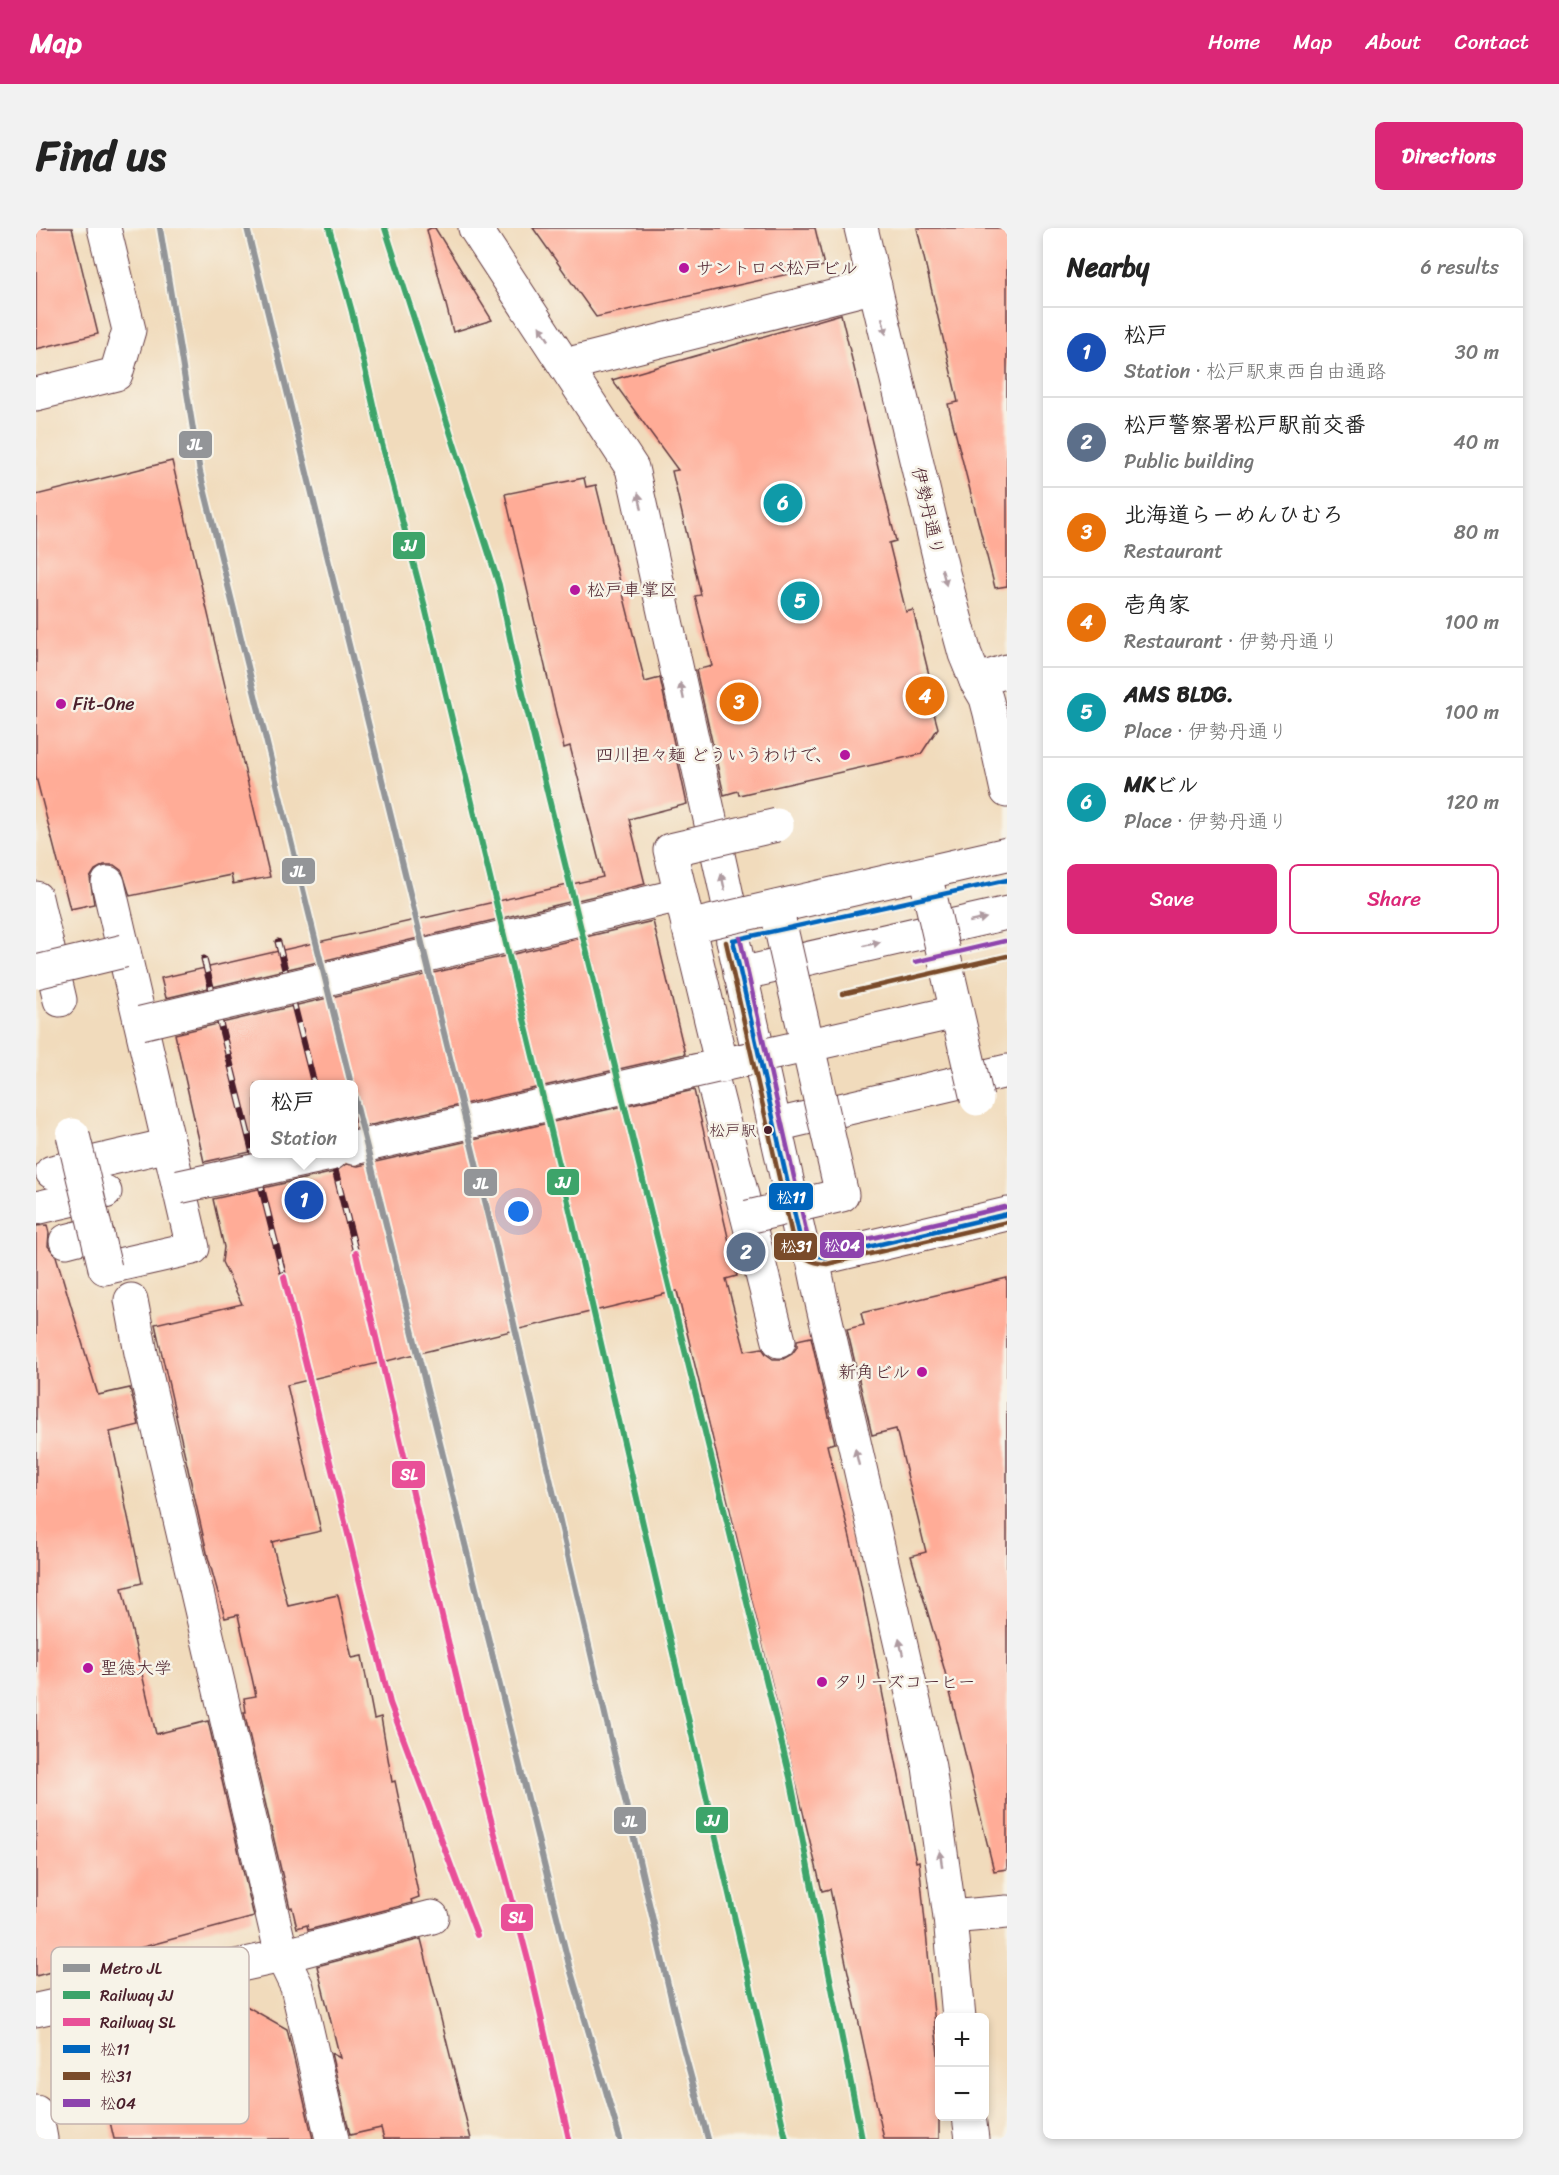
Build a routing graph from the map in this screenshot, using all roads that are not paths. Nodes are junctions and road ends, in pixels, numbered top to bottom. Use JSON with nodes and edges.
{"nodes":[{"id":1,"x":104,"y":228,"type":"edge"},
{"id":2,"x":475,"y":228,"type":"edge"},
{"id":3,"x":861,"y":228,"type":"edge"},
{"id":4,"x":875,"y":286,"type":"junction"},
{"id":5,"x":565,"y":365,"type":"junction"},
{"id":6,"x":36,"y":394,"type":"edge"},
{"id":7,"x":1007,"y":671,"type":"edge"},
{"id":8,"x":976,"y":681,"type":"junction"},
{"id":9,"x":1007,"y":791,"type":"edge"},
{"id":10,"x":777,"y":825,"type":"dead end"},
{"id":11,"x":1007,"y":854,"type":"edge"},
{"id":12,"x":925,"y":874,"type":"junction"},
{"id":13,"x":108,"y":883,"type":"dead end"},
{"id":14,"x":680,"y":895,"type":"junction"},
{"id":15,"x":36,"y":898,"type":"edge"},
{"id":16,"x":776,"y":907,"type":"junction"},
{"id":17,"x":1007,"y":913,"type":"edge"},
{"id":18,"x":688,"y":927,"type":"junction"},
{"id":19,"x":124,"y":951,"type":"junction"},
{"id":20,"x":37,"y":969,"type":"edge"},
{"id":21,"x":740,"y":974,"type":"junction"},
{"id":22,"x":60,"y":1000,"type":"dead end"},
{"id":23,"x":956,"y":1012,"type":"junction"},
{"id":24,"x":141,"y":1023,"type":"junction"},
{"id":25,"x":807,"y":1046,"type":"junction"},
{"id":26,"x":716,"y":1067,"type":"junction"},
{"id":27,"x":1007,"y":1071,"type":"edge"},
{"id":28,"x":992,"y":1095,"type":"edge"},
{"id":29,"x":776,"y":1125,"type":"junction"},
{"id":30,"x":827,"y":1134,"type":"junction"},
{"id":31,"x":169,"y":1145,"type":"junction"},
{"id":32,"x":358,"y":1147,"type":"edge"},
{"id":33,"x":313,"y":1158,"type":"edge"},
{"id":34,"x":179,"y":1187,"type":"junction"},
{"id":35,"x":105,"y":1192,"type":"dead end"},
{"id":36,"x":36,"y":1208,"type":"edge"},
{"id":37,"x":1007,"y":1214,"type":"edge"},
{"id":38,"x":748,"y":1217,"type":"junction"},
{"id":39,"x":97,"y":1233,"type":"junction"},
{"id":40,"x":66,"y":1241,"type":"dead end"},
{"id":41,"x":813,"y":1256,"type":"junction"},
{"id":42,"x":131,"y":1300,"type":"dead end"},
{"id":43,"x":779,"y":1341,"type":"dead end"},
{"id":44,"x":1007,"y":1912,"type":"edge"},
{"id":45,"x":432,"y":1917,"type":"dead end"},
{"id":46,"x":950,"y":1917,"type":"junction"},
{"id":47,"x":282,"y":1956,"type":"junction"},
{"id":48,"x":249,"y":1963,"type":"edge"},
{"id":49,"x":51,"y":2007,"type":"edge"},
{"id":50,"x":36,"y":2010,"type":"edge"},
{"id":51,"x":960,"y":2013,"type":"edge"},
{"id":52,"x":36,"y":2112,"type":"edge"},
{"id":53,"x":970,"y":2121,"type":"edge"},
{"id":54,"x":41,"y":2139,"type":"edge"},
{"id":55,"x":332,"y":2139,"type":"edge"},
{"id":56,"x":972,"y":2139,"type":"edge"}],
"edges":[{"from":1,"to":6,"type":"street"},
{"from":5,"to":2,"type":"street","one_way":true},
{"from":3,"to":4,"type":"street","name":"伊勢丹通り"},
{"from":4,"to":5,"type":"street"},
{"from":4,"to":8,"type":"street","name":"伊勢丹通り","one_way":true},
{"from":21,"to":5,"type":"street","one_way":true},
{"from":7,"to":8,"type":"street"},
{"from":8,"to":9,"type":"street","name":"伊勢丹通り"},
{"from":10,"to":14,"type":"street","bridge":true},
{"from":11,"to":12,"type":"street","bridge":true},
{"from":12,"to":16,"type":"street","bridge":true},
{"from":12,"to":23,"type":"street","bridge":true},
{"from":13,"to":19,"type":"street"},
{"from":14,"to":18,"type":"street","bridge":true},
{"from":14,"to":24,"type":"street","bridge":true},
{"from":15,"to":22,"type":"street"},
{"from":16,"to":18,"type":"street","bridge":true},
{"from":16,"to":25,"type":"street","bridge":true},
{"from":21,"to":17,"type":"street","one_way":true},
{"from":18,"to":26,"type":"street","bridge":true},
{"from":19,"to":20,"type":"street","bridge":true},
{"from":19,"to":24,"type":"street"},
{"from":21,"to":29,"type":"street"},
{"from":23,"to":25,"type":"street","bridge":true},
{"from":23,"to":28,"type":"street","bridge":true},
{"from":24,"to":31,"type":"street"},
{"from":25,"to":26,"type":"street","bridge":true},
{"from":25,"to":30,"type":"street","bridge":true},
{"from":26,"to":32,"type":"street","bridge":true},
{"from":26,"to":38,"type":"street"},
{"from":27,"to":29,"type":"street"},
{"from":28,"to":30,"type":"street"},
{"from":29,"to":41,"type":"street"},
{"from":30,"to":38,"type":"street","bridge":true},
{"from":31,"to":34,"type":"street"},
{"from":31,"to":39,"type":"street","bridge":true},
{"from":33,"to":34,"type":"street","bridge":true},
{"from":34,"to":39,"type":"street","bridge":true},
{"from":35,"to":36,"type":"street"},
{"from":37,"to":41,"type":"street"},
{"from":38,"to":43,"type":"street"},
{"from":39,"to":40,"type":"street"},
{"from":46,"to":41,"type":"street","one_way":true},
{"from":42,"to":47,"type":"street"},
{"from":44,"to":46,"type":"street"},
{"from":45,"to":47,"type":"street"},
{"from":46,"to":51,"type":"street"},
{"from":47,"to":48,"type":"street"},
{"from":47,"to":55,"type":"street"},
{"from":49,"to":50,"type":"street"},
{"from":52,"to":54,"type":"street"},
{"from":53,"to":56,"type":"street"}]}
